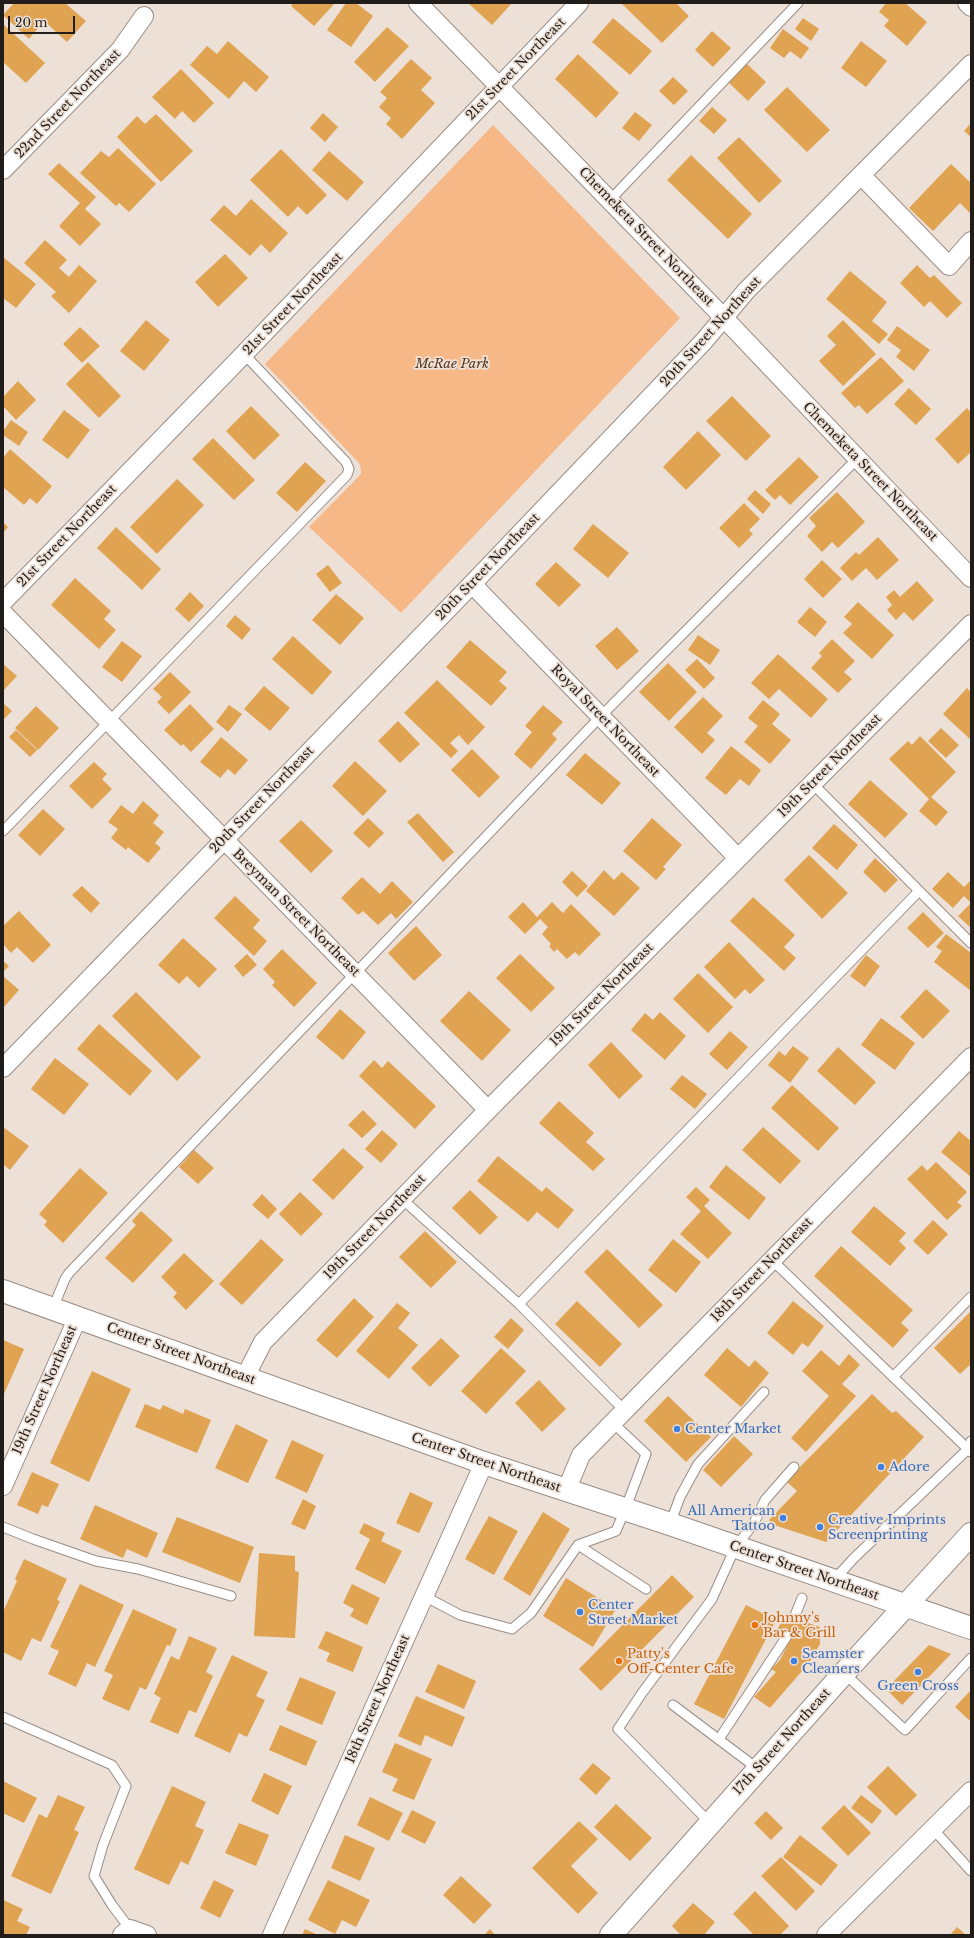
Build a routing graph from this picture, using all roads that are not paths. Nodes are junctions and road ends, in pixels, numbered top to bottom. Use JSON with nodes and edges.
{"nodes":[{"id":1,"x":418,"y":3,"type":"edge"},
{"id":2,"x":580,"y":3,"type":"edge"},
{"id":3,"x":798,"y":3,"type":"edge"},
{"id":4,"x":967,"y":3,"type":"edge"},
{"id":5,"x":971,"y":8,"type":"edge"},
{"id":6,"x":144,"y":16,"type":"dead end"},
{"id":7,"x":971,"y":64,"type":"edge"},
{"id":8,"x":500,"y":86,"type":"junction"},
{"id":9,"x":3,"y":170,"type":"edge"},
{"id":10,"x":861,"y":174,"type":"junction"},
{"id":11,"x":610,"y":200,"type":"junction"},
{"id":12,"x":971,"y":241,"type":"edge"},
{"id":13,"x":724,"y":318,"type":"junction"},
{"id":14,"x":244,"y":354,"type":"junction"},
{"id":15,"x":857,"y":459,"type":"junction"},
{"id":16,"x":971,"y":578,"type":"edge"},
{"id":17,"x":472,"y":584,"type":"junction"},
{"id":18,"x":3,"y":602,"type":"edge"},
{"id":19,"x":3,"y":613,"type":"edge"},
{"id":20,"x":971,"y":624,"type":"edge"},
{"id":21,"x":601,"y":716,"type":"junction"},
{"id":22,"x":110,"y":721,"type":"junction"},
{"id":23,"x":813,"y":784,"type":"junction"},
{"id":24,"x":3,"y":831,"type":"edge"},
{"id":25,"x":223,"y":840,"type":"junction"},
{"id":26,"x":738,"y":858,"type":"junction"},
{"id":27,"x":920,"y":891,"type":"junction"},
{"id":28,"x":971,"y":943,"type":"edge"},
{"id":29,"x":357,"y":973,"type":"junction"},
{"id":30,"x":971,"y":1056,"type":"edge"},
{"id":31,"x":3,"y":1068,"type":"edge"},
{"id":32,"x":488,"y":1110,"type":"junction"},
{"id":33,"x":402,"y":1199,"type":"junction"},
{"id":34,"x":772,"y":1260,"type":"junction"},
{"id":35,"x":3,"y":1291,"type":"edge"},
{"id":36,"x":971,"y":1297,"type":"edge"},
{"id":37,"x":519,"y":1304,"type":"junction"},
{"id":38,"x":53,"y":1308,"type":"junction"},
{"id":39,"x":78,"y":1317,"type":"junction"},
{"id":40,"x":245,"y":1377,"type":"junction"},
{"id":41,"x":893,"y":1377,"type":"junction"},
{"id":42,"x":764,"y":1392,"type":"dead end"},
{"id":43,"x":618,"y":1416,"type":"junction"},
{"id":44,"x":970,"y":1447,"type":"edge"},
{"id":45,"x":484,"y":1463,"type":"junction"},
{"id":46,"x":794,"y":1467,"type":"dead end"},
{"id":47,"x":3,"y":1486,"type":"edge"},
{"id":48,"x":566,"y":1491,"type":"junction"},
{"id":49,"x":625,"y":1510,"type":"junction"},
{"id":50,"x":670,"y":1524,"type":"junction"},
{"id":51,"x":3,"y":1527,"type":"edge"},
{"id":52,"x":970,"y":1538,"type":"edge"},
{"id":53,"x":578,"y":1545,"type":"junction"},
{"id":54,"x":735,"y":1548,"type":"junction"},
{"id":55,"x":833,"y":1581,"type":"junction"},
{"id":56,"x":646,"y":1588,"type":"dead end"},
{"id":57,"x":231,"y":1596,"type":"dead end"},
{"id":58,"x":424,"y":1596,"type":"junction"},
{"id":59,"x":802,"y":1598,"type":"dead end"},
{"id":60,"x":905,"y":1605,"type":"junction"},
{"id":61,"x":794,"y":1618,"type":"dead end"},
{"id":62,"x":971,"y":1628,"type":"edge"},
{"id":63,"x":787,"y":1636,"type":"dead end"},
{"id":64,"x":971,"y":1658,"type":"edge"},
{"id":65,"x":844,"y":1673,"type":"junction"},
{"id":66,"x":672,"y":1705,"type":"dead end"},
{"id":67,"x":3,"y":1717,"type":"edge"},
{"id":68,"x":719,"y":1739,"type":"junction"},
{"id":69,"x":758,"y":1769,"type":"junction"},
{"id":70,"x":971,"y":1791,"type":"edge"},
{"id":71,"x":710,"y":1823,"type":"junction"},
{"id":72,"x":933,"y":1829,"type":"junction"},
{"id":73,"x":971,"y":1871,"type":"edge"},
{"id":74,"x":133,"y":1933,"type":"edge"},
{"id":75,"x":272,"y":1935,"type":"edge"},
{"id":76,"x":611,"y":1935,"type":"edge"},
{"id":77,"x":826,"y":1935,"type":"edge"}],
"edges":[{"from":1,"to":8,"type":"street","name":"Chemeketa Street Northeast"},
{"from":2,"to":8,"type":"street","name":"21st Street Northeast"},
{"from":3,"to":11,"type":"lane"},
{"from":4,"to":5,"type":"street"},
{"from":6,"to":9,"type":"street","name":"22nd Street Northeast"},
{"from":7,"to":10,"type":"street","name":"20th Street Northeast"},
{"from":8,"to":11,"type":"street","name":"Chemeketa Street Northeast"},
{"from":8,"to":14,"type":"street","name":"21st Street Northeast"},
{"from":10,"to":12,"type":"street"},
{"from":10,"to":13,"type":"street","name":"20th Street Northeast"},
{"from":11,"to":13,"type":"street","name":"Chemeketa Street Northeast"},
{"from":13,"to":15,"type":"street","name":"Chemeketa Street Northeast"},
{"from":13,"to":17,"type":"street","name":"20th Street Northeast"},
{"from":14,"to":18,"type":"street","name":"21st Street Northeast"},
{"from":14,"to":22,"type":"lane"},
{"from":15,"to":16,"type":"street","name":"Chemeketa Street Northeast"},
{"from":15,"to":21,"type":"lane"},
{"from":17,"to":21,"type":"street","name":"Royal Street Northeast"},
{"from":17,"to":25,"type":"street","name":"20th Street Northeast"},
{"from":19,"to":22,"type":"street","name":"Breyman Street Northeast"},
{"from":20,"to":23,"type":"street","name":"19th Street Northeast"},
{"from":21,"to":26,"type":"street","name":"Royal Street Northeast"},
{"from":21,"to":29,"type":"lane"},
{"from":22,"to":24,"type":"lane"},
{"from":22,"to":25,"type":"street","name":"Breyman Street Northeast"},
{"from":23,"to":26,"type":"street","name":"19th Street Northeast"},
{"from":23,"to":27,"type":"lane"},
{"from":25,"to":29,"type":"street","name":"Breyman Street Northeast"},
{"from":25,"to":31,"type":"street","name":"20th Street Northeast"},
{"from":26,"to":32,"type":"street","name":"19th Street Northeast"},
{"from":27,"to":28,"type":"lane"},
{"from":27,"to":37,"type":"lane"},
{"from":29,"to":32,"type":"street","name":"Breyman Street Northeast"},
{"from":29,"to":38,"type":"lane"},
{"from":30,"to":34,"type":"street","name":"18th Street Northeast"},
{"from":32,"to":33,"type":"street","name":"19th Street Northeast"},
{"from":33,"to":37,"type":"lane"},
{"from":33,"to":40,"type":"street","name":"19th Street Northeast"},
{"from":34,"to":41,"type":"lane"},
{"from":34,"to":43,"type":"street","name":"18th Street Northeast"},
{"from":35,"to":38,"type":"main road","name":"Center Street Northeast"},
{"from":36,"to":41,"type":"lane"},
{"from":37,"to":43,"type":"lane"},
{"from":38,"to":39,"type":"main road","name":"Center Street Northeast"},
{"from":39,"to":40,"type":"main road","name":"Center Street Northeast"},
{"from":39,"to":47,"type":"street","name":"19th Street Northeast"},
{"from":40,"to":45,"type":"main road","name":"Center Street Northeast"},
{"from":41,"to":44,"type":"lane"},
{"from":42,"to":50,"type":"lane"},
{"from":43,"to":48,"type":"street","name":"18th Street Northeast"},
{"from":43,"to":49,"type":"lane"},
{"from":44,"to":55,"type":"lane"},
{"from":45,"to":48,"type":"main road","name":"Center Street Northeast"},
{"from":45,"to":58,"type":"street","name":"18th Street Northeast"},
{"from":46,"to":54,"type":"lane"},
{"from":48,"to":49,"type":"main road","name":"Center Street Northeast"},
{"from":49,"to":50,"type":"main road","name":"Center Street Northeast"},
{"from":49,"to":53,"type":"lane"},
{"from":50,"to":54,"type":"main road","name":"Center Street Northeast"},
{"from":51,"to":57,"type":"lane"},
{"from":52,"to":60,"type":"main road","name":"17th Street Northeast"},
{"from":53,"to":56,"type":"lane"},
{"from":53,"to":58,"type":"lane"},
{"from":54,"to":55,"type":"main road","name":"Center Street Northeast"},
{"from":54,"to":71,"type":"lane"},
{"from":55,"to":60,"type":"main road","name":"Center Street Northeast"},
{"from":58,"to":75,"type":"street","name":"18th Street Northeast"},
{"from":59,"to":61,"type":"lane"},
{"from":60,"to":62,"type":"main road","name":"Center Street Northeast"},
{"from":60,"to":65,"type":"main road","name":"17th Street Northeast"},
{"from":63,"to":68,"type":"lane"},
{"from":64,"to":65,"type":"lane"},
{"from":65,"to":69,"type":"main road","name":"17th Street Northeast"},
{"from":66,"to":68,"type":"lane"},
{"from":67,"to":74,"type":"lane"},
{"from":68,"to":69,"type":"lane"},
{"from":69,"to":71,"type":"main road","name":"17th Street Northeast"},
{"from":70,"to":72,"type":"street"},
{"from":71,"to":76,"type":"main road","name":"17th Street Northeast"},
{"from":72,"to":73,"type":"lane"},
{"from":72,"to":77,"type":"street"}]}
